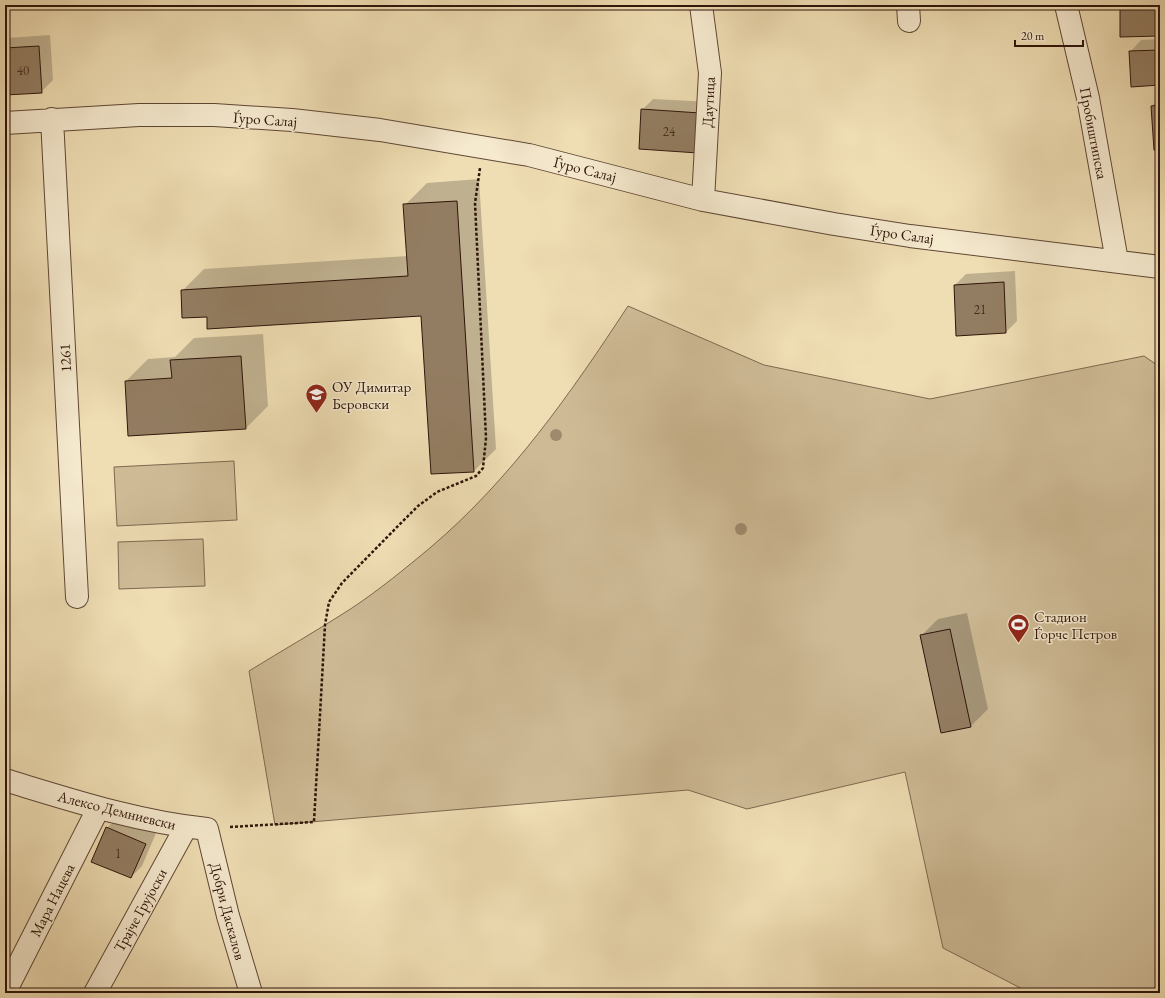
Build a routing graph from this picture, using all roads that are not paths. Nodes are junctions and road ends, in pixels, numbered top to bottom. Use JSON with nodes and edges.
{"nodes":[{"id":1,"x":701,"y":5,"type":"edge"},
{"id":2,"x":1066,"y":5,"type":"edge"},
{"id":3,"x":52,"y":119,"type":"junction"},
{"id":4,"x":5,"y":123,"type":"edge"},
{"id":5,"x":703,"y":200,"type":"junction"},
{"id":6,"x":1117,"y":262,"type":"junction"},
{"id":7,"x":1160,"y":267,"type":"edge"},
{"id":8,"x":78,"y":597,"type":"dead end"},
{"id":9,"x":5,"y":780,"type":"edge"},
{"id":10,"x":98,"y":809,"type":"junction"},
{"id":11,"x":186,"y":827,"type":"junction"},
{"id":12,"x":207,"y":829,"type":"joint"},
{"id":13,"x":5,"y":992,"type":"edge"},
{"id":14,"x":95,"y":993,"type":"edge"},
{"id":15,"x":251,"y":993,"type":"edge"}],
"edges":[{"from":1,"to":5,"type":"street","name":"Даутица"},
{"from":2,"to":6,"type":"street","name":"Пробиштипска"},
{"from":3,"to":4,"type":"street","name":"Ѓуро Салај"},
{"from":3,"to":5,"type":"street","name":"Ѓуро Салај"},
{"from":3,"to":8,"type":"street","name":"1261"},
{"from":5,"to":6,"type":"street","name":"Ѓуро Салај"},
{"from":6,"to":7,"type":"street","name":"Ѓуро Салај"},
{"from":9,"to":10,"type":"street","name":"Алексо Демниевски"},
{"from":10,"to":11,"type":"street","name":"Алексо Демниевски"},
{"from":10,"to":13,"type":"street","name":"Мара Нацева"},
{"from":11,"to":12,"type":"street","name":"Алексо Демниевски"},
{"from":11,"to":14,"type":"street","name":"Трајче Грујоски"},
{"from":12,"to":15,"type":"street","name":"Добри Даскалов"}]}
